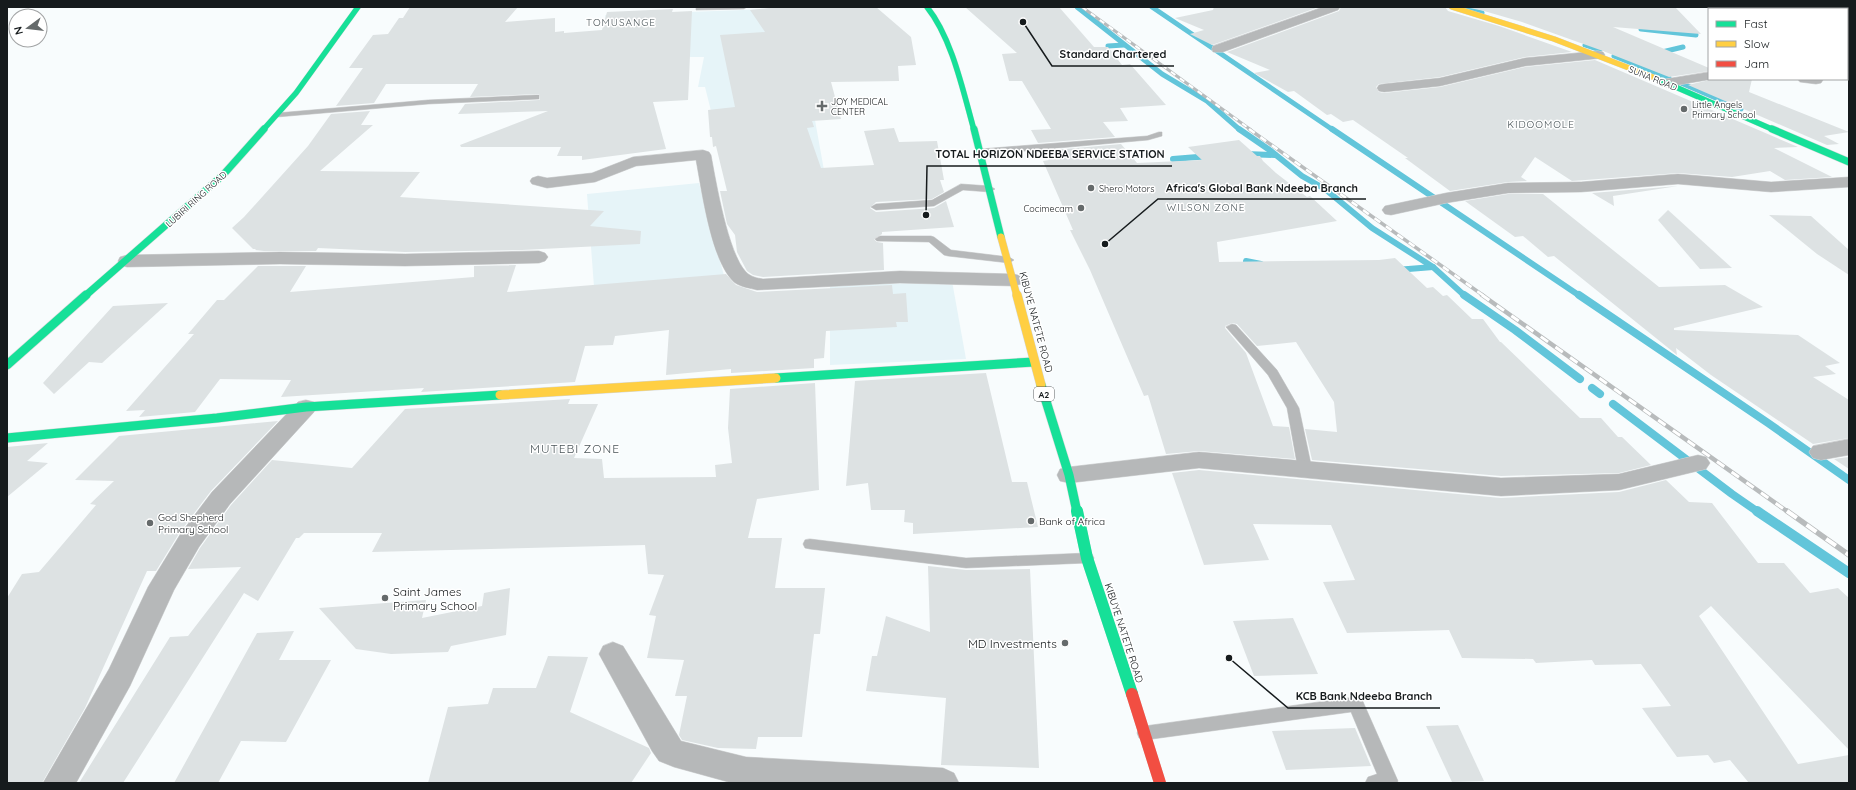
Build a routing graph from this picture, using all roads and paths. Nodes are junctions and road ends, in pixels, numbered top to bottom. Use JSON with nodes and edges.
{"nodes":[{"id":1,"x":358,"y":7,"type":"edge"},
{"id":2,"x":744,"y":7,"type":"edge"},
{"id":3,"x":927,"y":7,"type":"edge"},
{"id":4,"x":1334,"y":7,"type":"edge"},
{"id":5,"x":1457,"y":7,"type":"edge"},
{"id":6,"x":698,"y":9,"type":"dead end"},
{"id":7,"x":1218,"y":48,"type":"dead end"},
{"id":8,"x":1598,"y":55,"type":"junction"},
{"id":9,"x":1708,"y":76,"type":"edge"},
{"id":10,"x":1666,"y":83,"type":"junction"},
{"id":11,"x":1384,"y":88,"type":"dead end"},
{"id":12,"x":536,"y":97,"type":"dead end"},
{"id":13,"x":278,"y":115,"type":"junction"},
{"id":14,"x":1159,"y":134,"type":"dead end"},
{"id":15,"x":980,"y":152,"type":"junction"},
{"id":16,"x":1849,"y":162,"type":"edge"},
{"id":17,"x":538,"y":181,"type":"dead end"},
{"id":18,"x":1849,"y":182,"type":"edge"},
{"id":19,"x":990,"y":189,"type":"junction"},
{"id":20,"x":876,"y":207,"type":"dead end"},
{"id":21,"x":1391,"y":210,"type":"dead end"},
{"id":22,"x":880,"y":240,"type":"dead end"},
{"id":23,"x":539,"y":257,"type":"dead end"},
{"id":24,"x":1009,"y":260,"type":"junction"},
{"id":25,"x":127,"y":261,"type":"junction"},
{"id":26,"x":1014,"y":280,"type":"junction"},
{"id":27,"x":1232,"y":328,"type":"dead end"},
{"id":28,"x":1034,"y":362,"type":"junction"},
{"id":29,"x":7,"y":365,"type":"edge"},
{"id":30,"x":306,"y":407,"type":"junction"},
{"id":31,"x":7,"y":438,"type":"edge"},
{"id":32,"x":1849,"y":447,"type":"edge"},
{"id":33,"x":1821,"y":452,"type":"dead end"},
{"id":34,"x":1690,"y":464,"type":"dead end"},
{"id":35,"x":1305,"y":469,"type":"junction"},
{"id":36,"x":1069,"y":475,"type":"junction"},
{"id":37,"x":810,"y":544,"type":"dead end"},
{"id":38,"x":1087,"y":558,"type":"junction"},
{"id":39,"x":613,"y":654,"type":"dead end"},
{"id":40,"x":1145,"y":733,"type":"junction"},
{"id":41,"x":59,"y":783,"type":"edge"},
{"id":42,"x":943,"y":783,"type":"edge"},
{"id":43,"x":1160,"y":783,"type":"edge"},
{"id":44,"x":1374,"y":783,"type":"edge"}],
"edges":[{"from":1,"to":13,"type":"main road","name":"LUBIRI RING ROAD"},
{"from":2,"to":6,"type":"lane"},
{"from":3,"to":15,"type":"main road","name":"KIBUYE NATETE ROAD","number":"A2"},
{"from":4,"to":7,"type":"street"},
{"from":5,"to":8,"type":"main road","name":"SUNA ROAD"},
{"from":8,"to":10,"type":"main road","name":"SUNA ROAD"},
{"from":8,"to":11,"type":"street"},
{"from":9,"to":10,"type":"street"},
{"from":10,"to":16,"type":"main road","name":"SUNA ROAD"},
{"from":12,"to":13,"type":"lane"},
{"from":13,"to":25,"type":"main road","name":"LUBIRI RING ROAD"},
{"from":14,"to":15,"type":"lane"},
{"from":15,"to":19,"type":"main road","name":"KIBUYE NATETE ROAD","number":"A2"},
{"from":17,"to":26,"type":"street"},
{"from":18,"to":21,"type":"street"},
{"from":19,"to":20,"type":"lane"},
{"from":19,"to":24,"type":"main road","name":"KIBUYE NATETE ROAD","number":"A2"},
{"from":22,"to":24,"type":"lane"},
{"from":23,"to":25,"type":"street"},
{"from":24,"to":26,"type":"main road","name":"KIBUYE NATETE ROAD","number":"A2"},
{"from":25,"to":29,"type":"main road","name":"LUBIRI RING ROAD"},
{"from":26,"to":28,"type":"main road","name":"KIBUYE NATETE ROAD","number":"A2"},
{"from":27,"to":35,"type":"lane"},
{"from":28,"to":30,"type":"main road"},
{"from":28,"to":36,"type":"main road","name":"KIBUYE NATETE ROAD","number":"A2"},
{"from":30,"to":31,"type":"main road"},
{"from":30,"to":41,"type":"street"},
{"from":32,"to":33,"type":"street"},
{"from":34,"to":35,"type":"street"},
{"from":35,"to":36,"type":"street"},
{"from":36,"to":38,"type":"main road","name":"KIBUYE NATETE ROAD","number":"A2"},
{"from":37,"to":38,"type":"lane"},
{"from":38,"to":40,"type":"main road","name":"KIBUYE NATETE ROAD","number":"A2"},
{"from":39,"to":42,"type":"street"},
{"from":40,"to":43,"type":"main road","name":"KIBUYE NATETE ROAD","number":"A2"},
{"from":40,"to":44,"type":"lane"}]}
